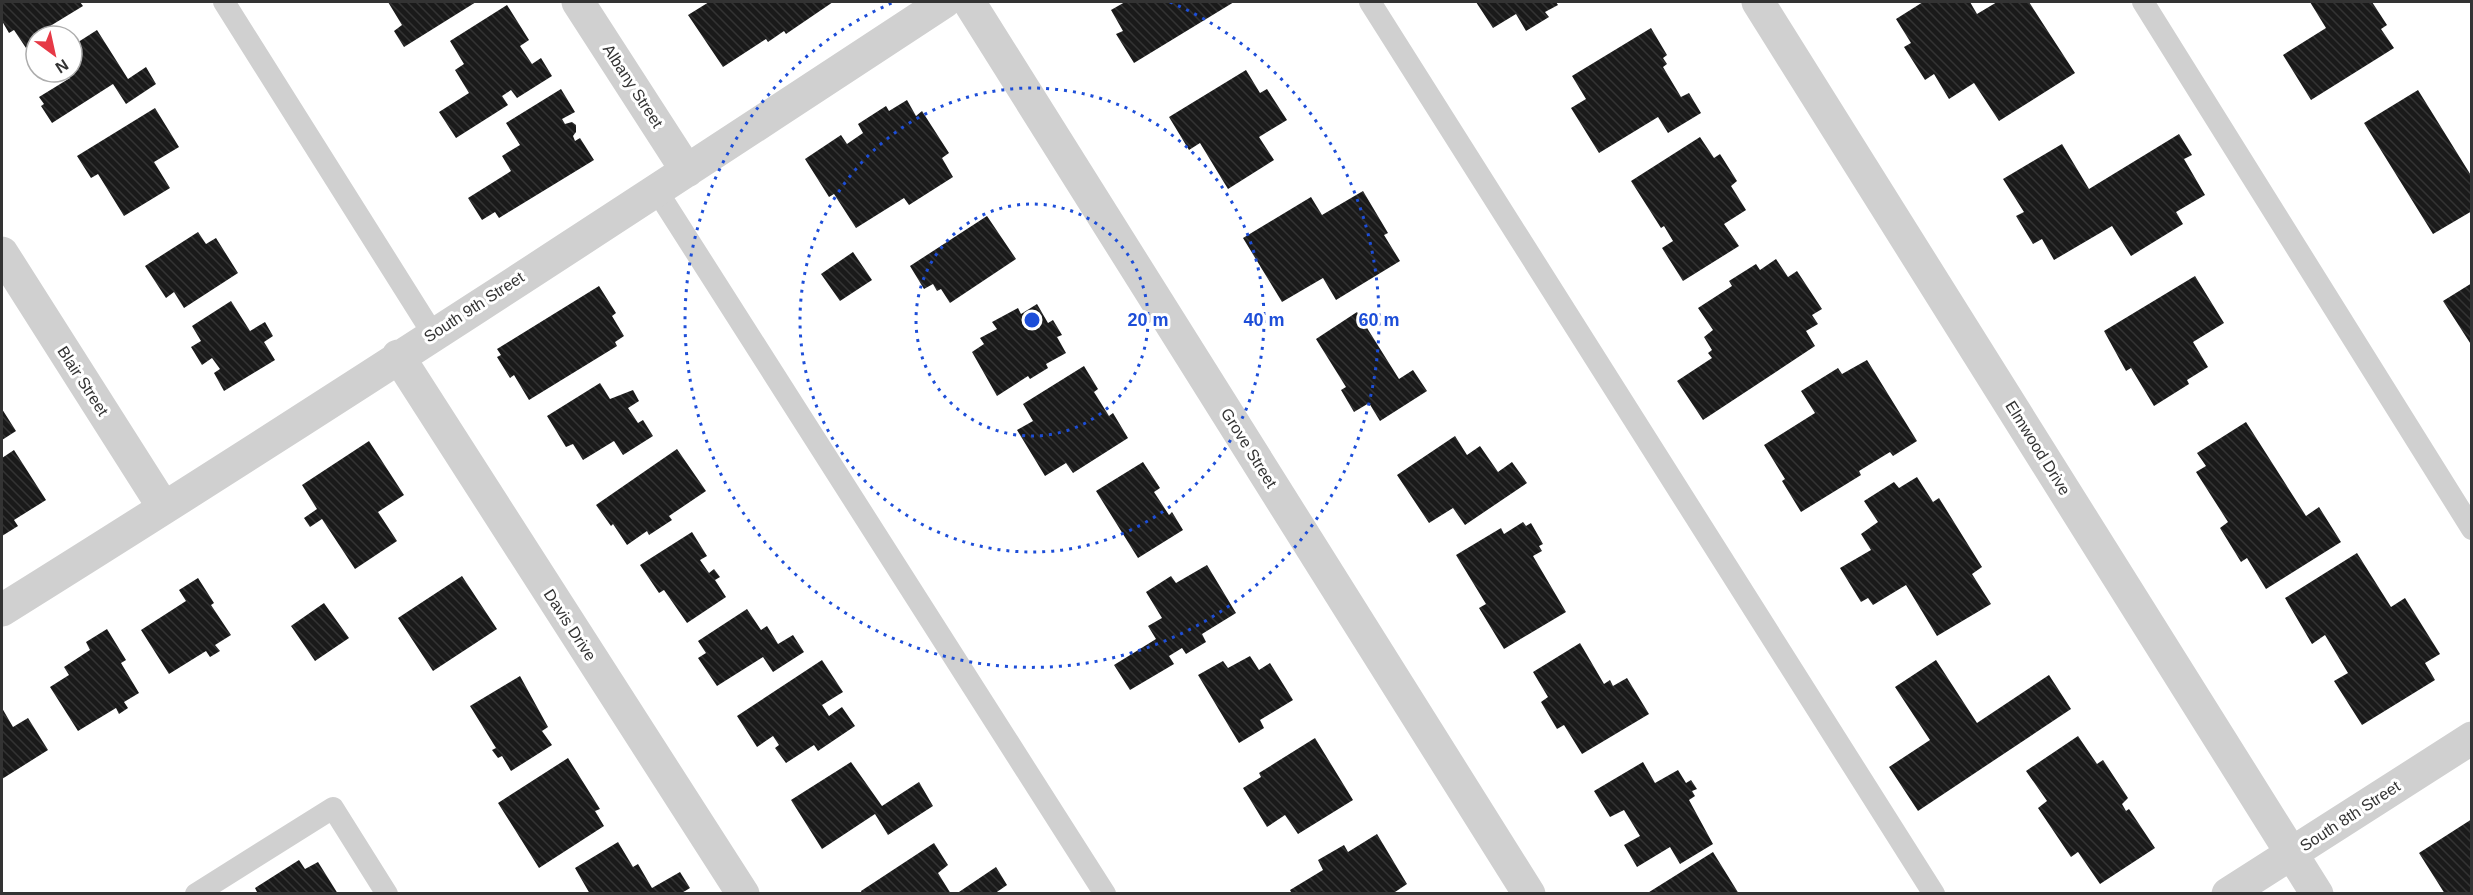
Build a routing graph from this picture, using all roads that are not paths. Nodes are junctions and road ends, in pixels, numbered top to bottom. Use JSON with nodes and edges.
{"nodes":[{"id":1,"x":224,"y":2,"type":"edge"},
{"id":2,"x":578,"y":2,"type":"edge"},
{"id":3,"x":944,"y":2,"type":"edge"},
{"id":4,"x":969,"y":2,"type":"edge"},
{"id":5,"x":1370,"y":2,"type":"edge"},
{"id":6,"x":1758,"y":2,"type":"edge"},
{"id":7,"x":2143,"y":2,"type":"edge"},
{"id":8,"x":687,"y":171,"type":"junction"},
{"id":9,"x":657,"y":191,"type":"junction"},
{"id":10,"x":2,"y":253,"type":"edge"},
{"id":11,"x":433,"y":334,"type":"junction"},
{"id":12,"x":398,"y":356,"type":"junction"},
{"id":13,"x":164,"y":508,"type":"junction"},
{"id":14,"x":2472,"y":529,"type":"edge"},
{"id":15,"x":2,"y":610,"type":"edge"},
{"id":16,"x":2472,"y":738,"type":"edge"},
{"id":17,"x":2292,"y":853,"type":"junction"},
{"id":18,"x":196,"y":894,"type":"edge"},
{"id":19,"x":387,"y":894,"type":"edge"},
{"id":20,"x":743,"y":894,"type":"edge"},
{"id":21,"x":1105,"y":894,"type":"edge"},
{"id":22,"x":1529,"y":894,"type":"edge"},
{"id":23,"x":1934,"y":894,"type":"edge"},
{"id":24,"x":2228,"y":894,"type":"edge"},
{"id":25,"x":2318,"y":894,"type":"edge"}],
"edges":[{"from":1,"to":11,"type":"lane"},
{"from":2,"to":8,"type":"street","name":"Albany Street"},
{"from":3,"to":8,"type":"street","name":"South 9th Street"},
{"from":4,"to":22,"type":"street","name":"Grove Street"},
{"from":5,"to":23,"type":"lane"},
{"from":6,"to":17,"type":"street","name":"Elmwood Drive"},
{"from":7,"to":14,"type":"lane"},
{"from":8,"to":9,"type":"street","name":"South 9th Street"},
{"from":9,"to":11,"type":"street","name":"South 9th Street"},
{"from":9,"to":21,"type":"lane"},
{"from":10,"to":13,"type":"street","name":"Blair Street"},
{"from":11,"to":12,"type":"street","name":"South 9th Street"},
{"from":12,"to":13,"type":"street","name":"South 9th Street"},
{"from":12,"to":20,"type":"street","name":"Davis Drive"},
{"from":13,"to":15,"type":"street","name":"South 9th Street"},
{"from":16,"to":17,"type":"street","name":"South 8th Street"},
{"from":17,"to":24,"type":"street","name":"South 8th Street"},
{"from":17,"to":25,"type":"street","name":"Elmwood Drive"},
{"from":18,"to":19,"type":"lane"}]}
